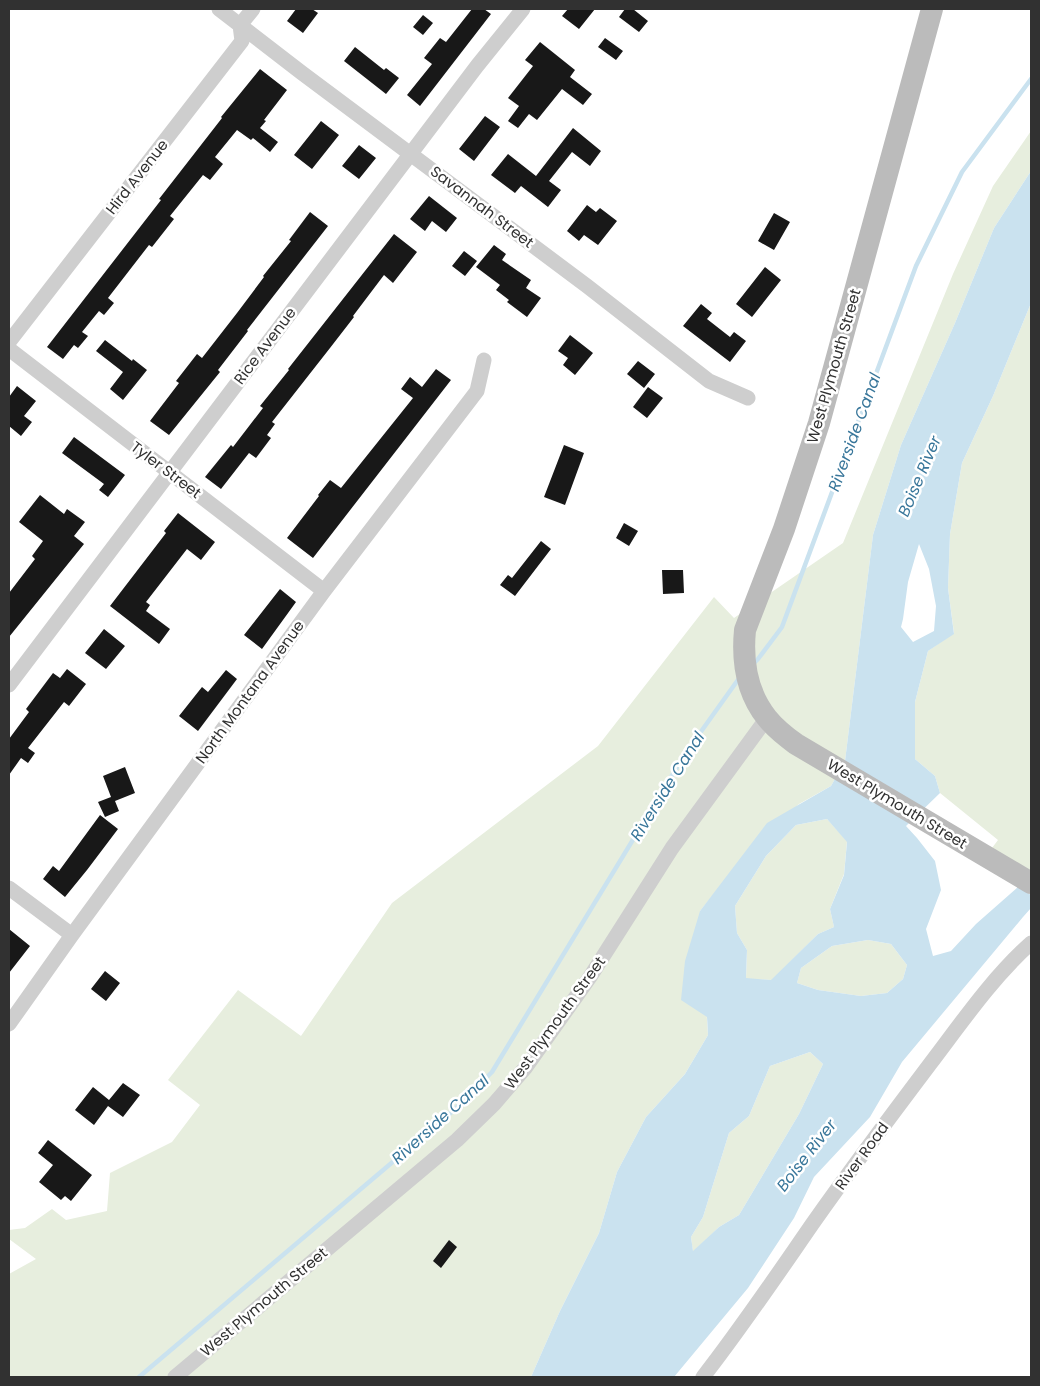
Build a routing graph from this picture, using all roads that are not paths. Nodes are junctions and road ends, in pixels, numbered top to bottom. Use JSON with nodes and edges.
{"nodes":[{"id":1,"x":220,"y":9,"type":"edge"},
{"id":2,"x":253,"y":9,"type":"edge"},
{"id":3,"x":523,"y":9,"type":"edge"},
{"id":4,"x":932,"y":9,"type":"edge"},
{"id":5,"x":240,"y":25,"type":"junction"},
{"id":6,"x":411,"y":154,"type":"junction"},
{"id":7,"x":9,"y":342,"type":"edge"},
{"id":8,"x":9,"y":349,"type":"edge"},
{"id":9,"x":484,"y":360,"type":"dead end"},
{"id":10,"x":748,"y":398,"type":"dead end"},
{"id":11,"x":169,"y":472,"type":"junction"},
{"id":12,"x":324,"y":590,"type":"junction"},
{"id":13,"x":9,"y":685,"type":"edge"},
{"id":14,"x":767,"y":718,"type":"junction"},
{"id":15,"x":1031,"y":883,"type":"edge"},
{"id":16,"x":9,"y":888,"type":"edge"},
{"id":17,"x":72,"y":935,"type":"junction"},
{"id":18,"x":1031,"y":943,"type":"edge"},
{"id":19,"x":9,"y":1024,"type":"edge"},
{"id":20,"x":175,"y":1377,"type":"edge"},
{"id":21,"x":703,"y":1377,"type":"edge"}],
"edges":[{"from":1,"to":5,"type":"street","name":"Savannah Street"},
{"from":2,"to":5,"type":"street"},
{"from":3,"to":6,"type":"street","name":"Rice Avenue"},
{"from":4,"to":14,"type":"street","name":"West Plymouth Street"},
{"from":5,"to":6,"type":"street","name":"Savannah Street"},
{"from":5,"to":7,"type":"street","name":"Hird Avenue"},
{"from":6,"to":10,"type":"street","name":"Savannah Street"},
{"from":6,"to":11,"type":"street","name":"Rice Avenue"},
{"from":8,"to":11,"type":"street","name":"Tyler Street"},
{"from":9,"to":12,"type":"street","name":"North Montana Avenue"},
{"from":11,"to":12,"type":"street","name":"Tyler Street"},
{"from":11,"to":13,"type":"street","name":"Rice Avenue"},
{"from":12,"to":17,"type":"street","name":"North Montana Avenue"},
{"from":14,"to":15,"type":"street","name":"West Plymouth Street"},
{"from":14,"to":20,"type":"street","name":"West Plymouth Street"},
{"from":16,"to":17,"type":"street"},
{"from":17,"to":19,"type":"street","name":"North Montana Avenue"},
{"from":18,"to":21,"type":"street","name":"River Road"}]}
